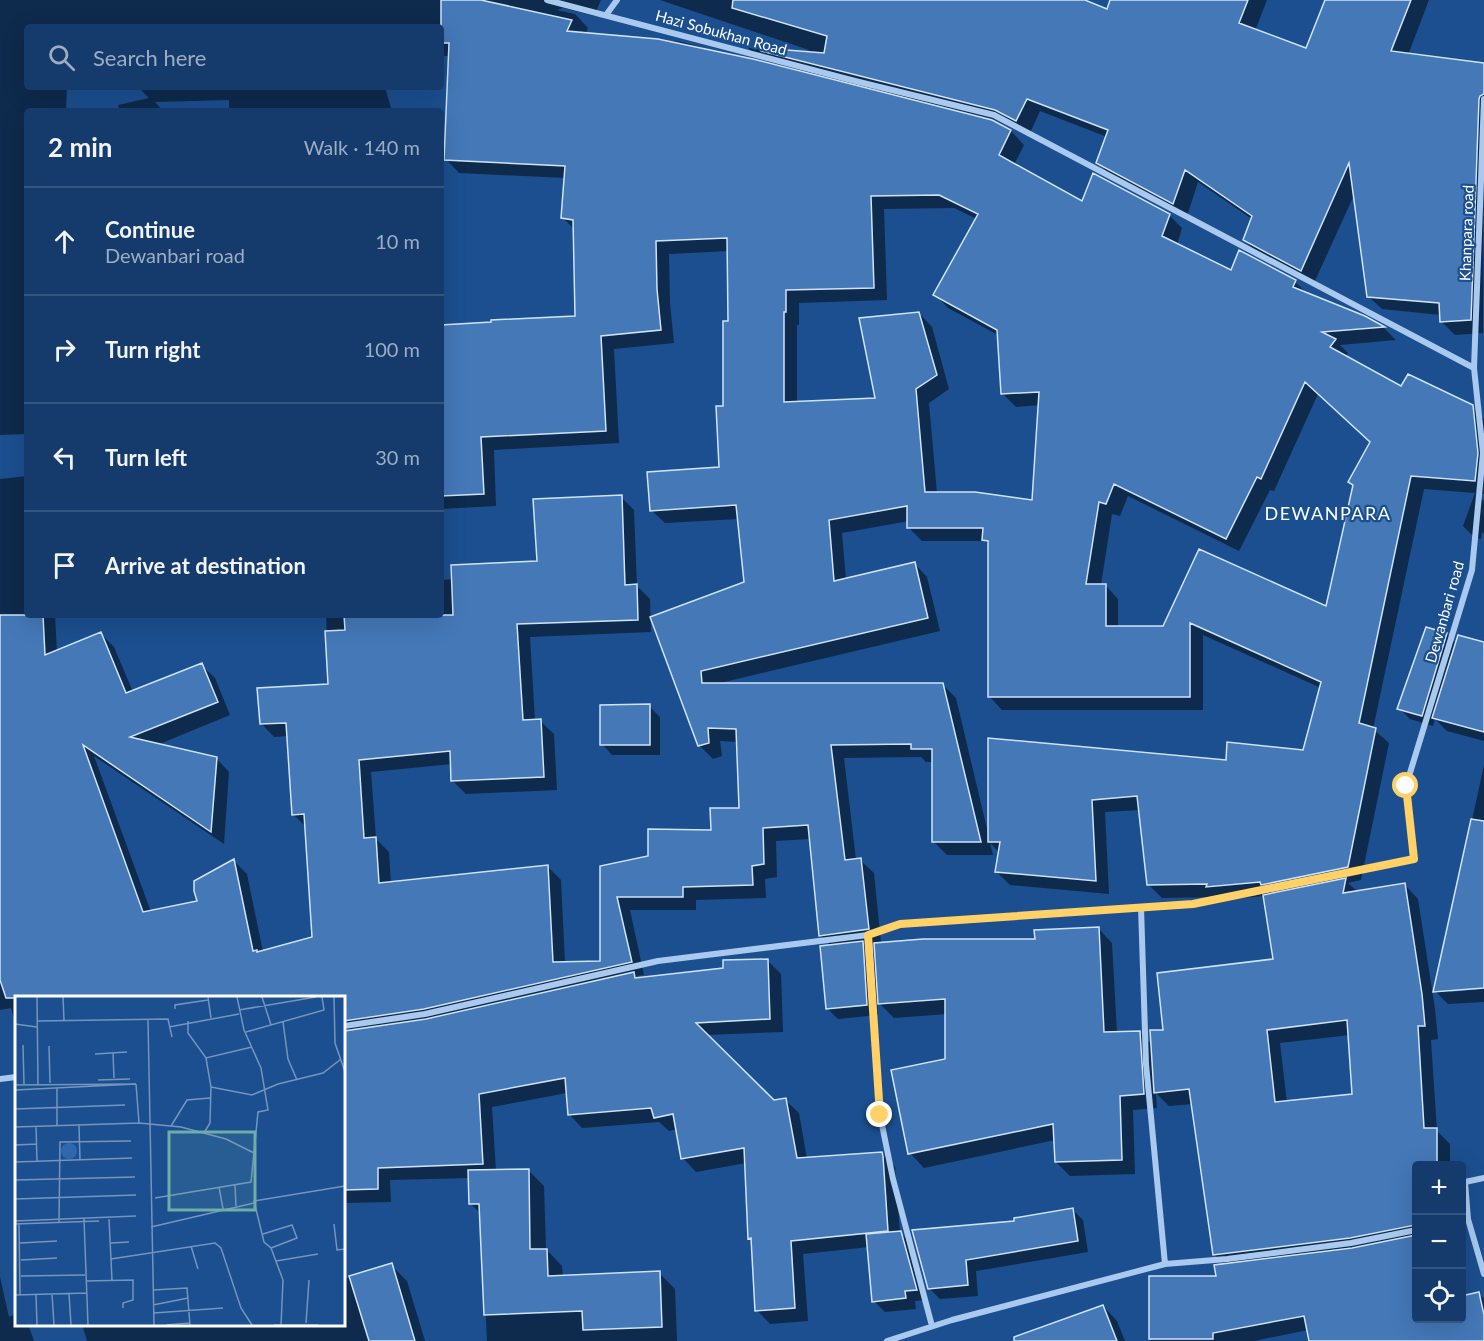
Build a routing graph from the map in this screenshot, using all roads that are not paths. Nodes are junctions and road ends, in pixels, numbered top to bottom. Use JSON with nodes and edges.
{"nodes":[{"id":1,"x":547,"y":0,"type":"edge"},
{"id":2,"x":617,"y":0,"type":"edge"},
{"id":3,"x":606,"y":15,"type":"junction"},
{"id":4,"x":1484,"y":99,"type":"edge"},
{"id":5,"x":1474,"y":368,"type":"junction"},
{"id":6,"x":1141,"y":907,"type":"junction"},
{"id":7,"x":868,"y":935,"type":"junction"},
{"id":8,"x":345,"y":1026,"type":"edge"},
{"id":9,"x":15,"y":1077,"type":"edge"},
{"id":10,"x":0,"y":1079,"type":"edge"},
{"id":11,"x":1484,"y":1178,"type":"edge"},
{"id":12,"x":1465,"y":1215,"type":"edge"},
{"id":13,"x":1466,"y":1223,"type":"edge"},
{"id":14,"x":1412,"y":1231,"type":"edge"},
{"id":15,"x":1165,"y":1264,"type":"junction"},
{"id":16,"x":1484,"y":1274,"type":"edge"},
{"id":17,"x":932,"y":1326,"type":"junction"},
{"id":18,"x":887,"y":1341,"type":"edge"}],
"edges":[{"from":1,"to":3,"type":"street","name":"Hazi Sobukhan Road"},
{"from":2,"to":3,"type":"street"},
{"from":3,"to":5,"type":"street","name":"Hazi Sobukhan Road"},
{"from":4,"to":5,"type":"street","name":"Khanpara road"},
{"from":5,"to":6,"type":"street","name":"Dewanbari road"},
{"from":6,"to":7,"type":"street"},
{"from":6,"to":15,"type":"street"},
{"from":7,"to":8,"type":"street"},
{"from":7,"to":17,"type":"street"},
{"from":9,"to":10,"type":"street"},
{"from":11,"to":12,"type":"street"},
{"from":13,"to":16,"type":"street"},
{"from":14,"to":15,"type":"street"},
{"from":15,"to":17,"type":"street"},
{"from":17,"to":18,"type":"street"}]}
